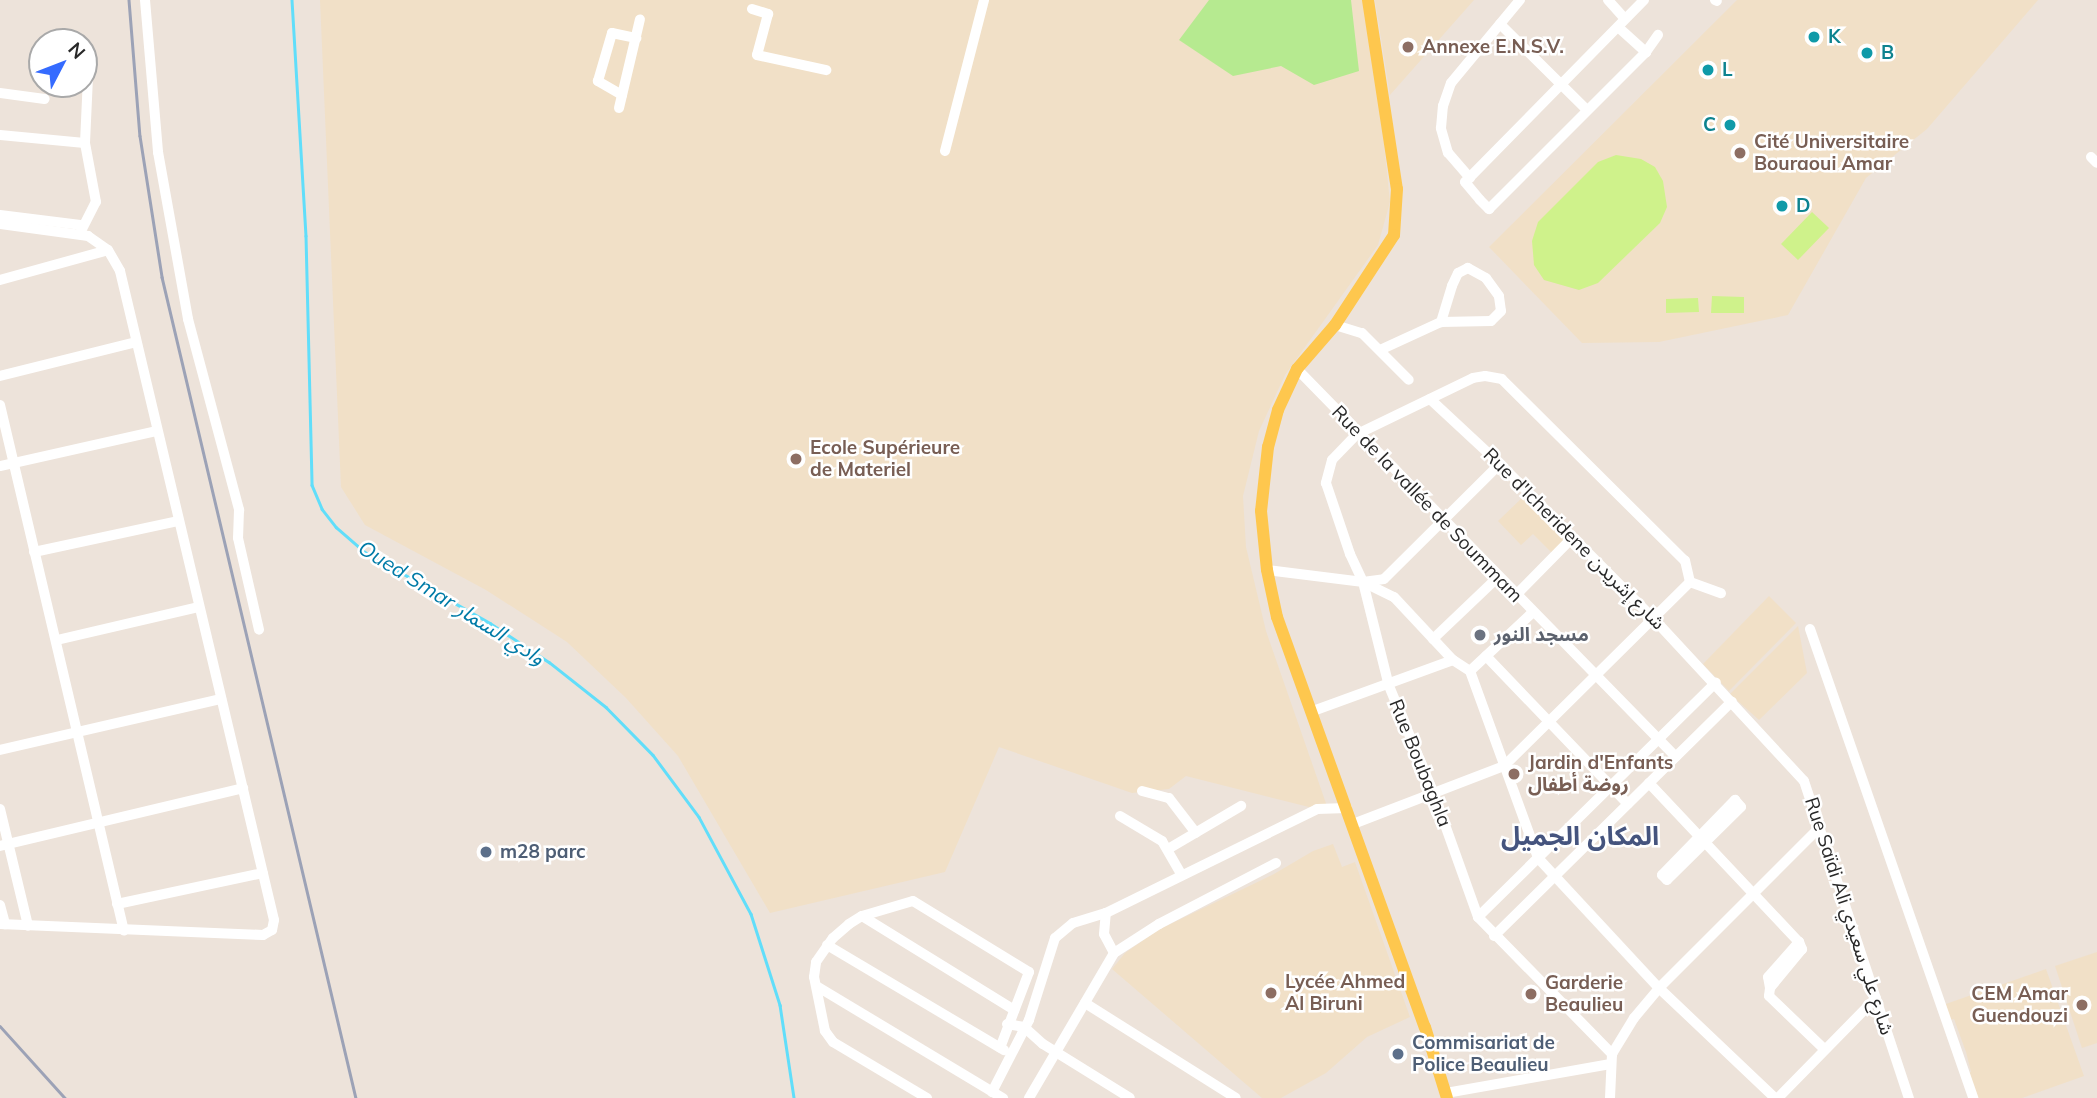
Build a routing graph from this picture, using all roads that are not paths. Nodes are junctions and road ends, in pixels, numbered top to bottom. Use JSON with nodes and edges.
{"nodes":[{"id":1,"x":145,"y":0,"type":"edge"},
{"id":2,"x":984,"y":0,"type":"edge"},
{"id":3,"x":1368,"y":0,"type":"edge"},
{"id":4,"x":1520,"y":0,"type":"edge"},
{"id":5,"x":1608,"y":0,"type":"edge"},
{"id":6,"x":1644,"y":0,"type":"edge"},
{"id":7,"x":752,"y":9,"type":"dead end"},
{"id":8,"x":640,"y":19,"type":"dead end"},
{"id":9,"x":1622,"y":23,"type":"junction"},
{"id":10,"x":1500,"y":24,"type":"junction"},
{"id":11,"x":1658,"y":35,"type":"dead end"},
{"id":12,"x":636,"y":38,"type":"junction"},
{"id":13,"x":1646,"y":52,"type":"junction"},
{"id":14,"x":826,"y":70,"type":"dead end"},
{"id":15,"x":1561,"y":85,"type":"junction"},
{"id":16,"x":0,"y":93,"type":"edge"},
{"id":17,"x":622,"y":95,"type":"junction"},
{"id":18,"x":87,"y":98,"type":"edge"},
{"id":19,"x":45,"y":99,"type":"dead end"},
{"id":20,"x":619,"y":108,"type":"dead end"},
{"id":21,"x":1587,"y":110,"type":"junction"},
{"id":22,"x":0,"y":135,"type":"edge"},
{"id":23,"x":85,"y":144,"type":"junction"},
{"id":24,"x":945,"y":150,"type":"dead end"},
{"id":25,"x":1470,"y":178,"type":"junction"},
{"id":26,"x":0,"y":215,"type":"edge"},
{"id":27,"x":0,"y":225,"type":"edge"},
{"id":28,"x":81,"y":229,"type":"junction"},
{"id":29,"x":108,"y":250,"type":"junction"},
{"id":30,"x":0,"y":280,"type":"edge"},
{"id":31,"x":1441,"y":322,"type":"junction"},
{"id":32,"x":1335,"y":325,"type":"junction"},
{"id":33,"x":136,"y":342,"type":"junction"},
{"id":34,"x":1380,"y":349,"type":"junction"},
{"id":35,"x":1297,"y":369,"type":"junction"},
{"id":36,"x":0,"y":376,"type":"edge"},
{"id":37,"x":1409,"y":380,"type":"dead end"},
{"id":38,"x":1430,"y":399,"type":"junction"},
{"id":39,"x":0,"y":405,"type":"edge"},
{"id":40,"x":157,"y":431,"type":"junction"},
{"id":41,"x":1357,"y":434,"type":"junction"},
{"id":42,"x":12,"y":463,"type":"junction"},
{"id":43,"x":1500,"y":464,"type":"junction"},
{"id":44,"x":0,"y":466,"type":"edge"},
{"id":45,"x":1443,"y":520,"type":"junction"},
{"id":46,"x":178,"y":521,"type":"junction"},
{"id":47,"x":1572,"y":538,"type":"junction"},
{"id":48,"x":34,"y":552,"type":"junction"},
{"id":49,"x":1267,"y":570,"type":"junction"},
{"id":50,"x":1498,"y":577,"type":"junction"},
{"id":51,"x":1363,"y":582,"type":"junction"},
{"id":52,"x":1690,"y":582,"type":"junction"},
{"id":53,"x":1721,"y":593,"type":"dead end"},
{"id":54,"x":1516,"y":595,"type":"junction"},
{"id":55,"x":200,"y":607,"type":"junction"},
{"id":56,"x":1533,"y":612,"type":"junction"},
{"id":57,"x":1653,"y":618,"type":"junction"},
{"id":58,"x":1810,"y":629,"type":"dead end"},
{"id":59,"x":259,"y":630,"type":"dead end"},
{"id":60,"x":1433,"y":639,"type":"junction"},
{"id":61,"x":57,"y":640,"type":"junction"},
{"id":62,"x":1486,"y":656,"type":"junction"},
{"id":63,"x":1453,"y":660,"type":"junction"},
{"id":64,"x":1470,"y":671,"type":"junction"},
{"id":65,"x":1596,"y":676,"type":"junction"},
{"id":66,"x":1716,"y":682,"type":"junction"},
{"id":67,"x":1389,"y":686,"type":"junction"},
{"id":68,"x":221,"y":699,"type":"junction"},
{"id":69,"x":1732,"y":701,"type":"junction"},
{"id":70,"x":1313,"y":711,"type":"junction"},
{"id":71,"x":1548,"y":722,"type":"junction"},
{"id":72,"x":78,"y":732,"type":"junction"},
{"id":73,"x":1659,"y":739,"type":"junction"},
{"id":74,"x":0,"y":750,"type":"edge"},
{"id":75,"x":1676,"y":757,"type":"junction"},
{"id":76,"x":1504,"y":766,"type":"junction"},
{"id":77,"x":1649,"y":783,"type":"junction"},
{"id":78,"x":1610,"y":786,"type":"junction"},
{"id":79,"x":243,"y":788,"type":"junction"},
{"id":80,"x":1142,"y":791,"type":"dead end"},
{"id":81,"x":1434,"y":794,"type":"junction"},
{"id":82,"x":1628,"y":804,"type":"junction"},
{"id":83,"x":1241,"y":806,"type":"dead end"},
{"id":84,"x":1347,"y":808,"type":"junction"},
{"id":85,"x":0,"y":809,"type":"edge"},
{"id":86,"x":1120,"y":816,"type":"dead end"},
{"id":87,"x":99,"y":822,"type":"junction"},
{"id":88,"x":1353,"y":824,"type":"junction"},
{"id":89,"x":1821,"y":827,"type":"junction"},
{"id":90,"x":1196,"y":833,"type":"junction"},
{"id":91,"x":4,"y":845,"type":"edge"},
{"id":92,"x":1168,"y":849,"type":"junction"},
{"id":93,"x":1538,"y":858,"type":"junction"},
{"id":94,"x":1276,"y":863,"type":"dead end"},
{"id":95,"x":263,"y":873,"type":"junction"},
{"id":96,"x":1182,"y":875,"type":"junction"},
{"id":97,"x":1554,"y":876,"type":"junction"},
{"id":98,"x":1753,"y":893,"type":"junction"},
{"id":99,"x":117,"y":904,"type":"junction"},
{"id":100,"x":0,"y":905,"type":"edge"},
{"id":101,"x":1106,"y":913,"type":"junction"},
{"id":102,"x":862,"y":916,"type":"junction"},
{"id":103,"x":1478,"y":917,"type":"junction"},
{"id":104,"x":2,"y":924,"type":"edge"},
{"id":105,"x":28,"y":926,"type":"junction"},
{"id":106,"x":124,"y":931,"type":"junction"},
{"id":107,"x":1494,"y":936,"type":"junction"},
{"id":108,"x":827,"y":945,"type":"junction"},
{"id":109,"x":1114,"y":953,"type":"junction"},
{"id":110,"x":818,"y":987,"type":"junction"},
{"id":111,"x":1659,"y":988,"type":"junction"},
{"id":112,"x":1876,"y":998,"type":"junction"},
{"id":113,"x":1085,"y":1003,"type":"junction"},
{"id":114,"x":1014,"y":1010,"type":"junction"},
{"id":115,"x":1007,"y":1024,"type":"junction"},
{"id":116,"x":1024,"y":1027,"type":"junction"},
{"id":117,"x":1000,"y":1048,"type":"junction"},
{"id":118,"x":1824,"y":1049,"type":"junction"},
{"id":119,"x":1057,"y":1051,"type":"junction"},
{"id":120,"x":1011,"y":1053,"type":"junction"},
{"id":121,"x":1611,"y":1059,"type":"junction"},
{"id":122,"x":992,"y":1092,"type":"junction"},
{"id":123,"x":1446,"y":1096,"type":"edge"},
{"id":124,"x":926,"y":1098,"type":"edge"},
{"id":125,"x":1003,"y":1098,"type":"edge"},
{"id":126,"x":1029,"y":1098,"type":"edge"},
{"id":127,"x":1130,"y":1098,"type":"edge"},
{"id":128,"x":1236,"y":1098,"type":"edge"},
{"id":129,"x":1609,"y":1098,"type":"edge"},
{"id":130,"x":1777,"y":1098,"type":"edge"},
{"id":131,"x":1909,"y":1098,"type":"edge"},
{"id":132,"x":1973,"y":1098,"type":"edge"}],
"edges":[{"from":1,"to":59,"type":"street"},
{"from":2,"to":24,"type":"street"},
{"from":3,"to":32,"type":"main road"},
{"from":4,"to":10,"type":"street"},
{"from":5,"to":9,"type":"street"},
{"from":6,"to":9,"type":"street"},
{"from":7,"to":14,"type":"street"},
{"from":8,"to":12,"type":"street"},
{"from":9,"to":13,"type":"street"},
{"from":9,"to":15,"type":"street"},
{"from":10,"to":15,"type":"street"},
{"from":10,"to":25,"type":"street"},
{"from":11,"to":13,"type":"street"},
{"from":12,"to":17,"type":"street"},
{"from":12,"to":17,"type":"street"},
{"from":13,"to":21,"type":"street"},
{"from":15,"to":21,"type":"street"},
{"from":15,"to":25,"type":"street"},
{"from":16,"to":19,"type":"street"},
{"from":17,"to":20,"type":"street"},
{"from":18,"to":23,"type":"street"},
{"from":21,"to":25,"type":"street"},
{"from":22,"to":23,"type":"street"},
{"from":23,"to":28,"type":"street"},
{"from":26,"to":28,"type":"street"},
{"from":27,"to":28,"type":"street"},
{"from":28,"to":29,"type":"street"},
{"from":29,"to":30,"type":"street"},
{"from":29,"to":33,"type":"street"},
{"from":31,"to":31,"type":"street"},
{"from":31,"to":34,"type":"street"},
{"from":32,"to":34,"type":"street"},
{"from":32,"to":35,"type":"main road"},
{"from":33,"to":36,"type":"street"},
{"from":33,"to":40,"type":"street"},
{"from":34,"to":37,"type":"street"},
{"from":35,"to":41,"type":"street","name":"Rue de la vallée de Soummam"},
{"from":35,"to":49,"type":"main road"},
{"from":38,"to":41,"type":"street"},
{"from":38,"to":43,"type":"street","name":"Rue d'Icheridene شارع إشريدن"},
{"from":38,"to":52,"type":"street"},
{"from":39,"to":42,"type":"street"},
{"from":40,"to":42,"type":"street"},
{"from":40,"to":46,"type":"street"},
{"from":41,"to":45,"type":"street","name":"Rue de la vallée de Soummam"},
{"from":41,"to":51,"type":"street","name":"Rue Boubaghla"},
{"from":42,"to":44,"type":"street"},
{"from":42,"to":48,"type":"street"},
{"from":43,"to":45,"type":"street"},
{"from":43,"to":47,"type":"street","name":"Rue d'Icheridene شارع إشريدن"},
{"from":45,"to":50,"type":"street","name":"Rue de la vallée de Soummam"},
{"from":45,"to":51,"type":"street"},
{"from":46,"to":48,"type":"street"},
{"from":46,"to":55,"type":"street"},
{"from":47,"to":54,"type":"street"},
{"from":47,"to":57,"type":"street","name":"Rue d'Icheridene شارع إشريدن"},
{"from":48,"to":61,"type":"street"},
{"from":49,"to":51,"type":"street"},
{"from":49,"to":70,"type":"main road"},
{"from":50,"to":54,"type":"street","name":"Rue de la vallée de Soummam"},
{"from":50,"to":60,"type":"street"},
{"from":51,"to":60,"type":"street"},
{"from":51,"to":67,"type":"street","name":"Rue Boubaghla"},
{"from":52,"to":53,"type":"street"},
{"from":52,"to":57,"type":"street"},
{"from":54,"to":56,"type":"street","name":"Rue de la vallée de Soummam"},
{"from":55,"to":61,"type":"street"},
{"from":55,"to":68,"type":"street"},
{"from":56,"to":62,"type":"street"},
{"from":56,"to":65,"type":"street","name":"Rue de la vallée de Soummam"},
{"from":57,"to":65,"type":"street"},
{"from":57,"to":66,"type":"street","name":"Rue d'Icheridene شارع إشريدن"},
{"from":58,"to":132,"type":"street"},
{"from":60,"to":63,"type":"street"},
{"from":61,"to":72,"type":"street"},
{"from":62,"to":64,"type":"street"},
{"from":62,"to":71,"type":"street"},
{"from":63,"to":64,"type":"street"},
{"from":63,"to":67,"type":"street"},
{"from":64,"to":76,"type":"street"},
{"from":65,"to":71,"type":"street"},
{"from":65,"to":73,"type":"street","name":"Rue de la vallée de Soummam"},
{"from":66,"to":69,"type":"street","name":"Rue Saïdi Ali شارع علي سعيدي"},
{"from":66,"to":73,"type":"street"},
{"from":67,"to":70,"type":"street"},
{"from":67,"to":81,"type":"street","name":"Rue Boubaghla"},
{"from":68,"to":72,"type":"street"},
{"from":68,"to":79,"type":"street"},
{"from":69,"to":75,"type":"street"},
{"from":69,"to":89,"type":"street","name":"Rue Saïdi Ali شارع علي سعيدي"},
{"from":70,"to":84,"type":"main road"},
{"from":71,"to":76,"type":"street"},
{"from":71,"to":78,"type":"street"},
{"from":72,"to":74,"type":"street"},
{"from":72,"to":87,"type":"street"},
{"from":73,"to":75,"type":"street","name":"Rue de la vallée de Soummam"},
{"from":73,"to":78,"type":"street"},
{"from":75,"to":77,"type":"street"},
{"from":76,"to":81,"type":"street"},
{"from":76,"to":93,"type":"street"},
{"from":77,"to":82,"type":"street"},
{"from":77,"to":98,"type":"street"},
{"from":78,"to":82,"type":"street"},
{"from":78,"to":93,"type":"street"},
{"from":79,"to":87,"type":"street"},
{"from":79,"to":95,"type":"street"},
{"from":80,"to":90,"type":"street"},
{"from":81,"to":88,"type":"street"},
{"from":81,"to":103,"type":"street","name":"Rue Boubaghla"},
{"from":82,"to":97,"type":"street"},
{"from":83,"to":90,"type":"street"},
{"from":84,"to":88,"type":"main road"},
{"from":84,"to":96,"type":"street"},
{"from":85,"to":91,"type":"street"},
{"from":86,"to":92,"type":"street"},
{"from":87,"to":91,"type":"street"},
{"from":87,"to":99,"type":"street"},
{"from":88,"to":123,"type":"main road"},
{"from":89,"to":98,"type":"street"},
{"from":89,"to":112,"type":"street","name":"Rue Saïdi Ali شارع علي سعيدي"},
{"from":90,"to":92,"type":"street"},
{"from":91,"to":105,"type":"street"},
{"from":92,"to":96,"type":"street"},
{"from":93,"to":97,"type":"street"},
{"from":93,"to":103,"type":"street"},
{"from":94,"to":109,"type":"street"},
{"from":95,"to":99,"type":"street"},
{"from":95,"to":106,"type":"street"},
{"from":96,"to":101,"type":"street"},
{"from":97,"to":107,"type":"street"},
{"from":97,"to":111,"type":"street"},
{"from":98,"to":111,"type":"street"},
{"from":98,"to":118,"type":"street"},
{"from":99,"to":106,"type":"street"},
{"from":100,"to":104,"type":"street"},
{"from":101,"to":109,"type":"street"},
{"from":101,"to":116,"type":"street"},
{"from":102,"to":108,"type":"street"},
{"from":102,"to":114,"type":"street"},
{"from":102,"to":114,"type":"street"},
{"from":103,"to":107,"type":"street","name":"Rue Boubaghla"},
{"from":104,"to":105,"type":"street"},
{"from":105,"to":106,"type":"street"},
{"from":107,"to":121,"type":"street","name":"Rue Boubaghla"},
{"from":108,"to":110,"type":"street"},
{"from":108,"to":117,"type":"street"},
{"from":109,"to":113,"type":"street"},
{"from":110,"to":122,"type":"street"},
{"from":110,"to":124,"type":"street"},
{"from":111,"to":121,"type":"street"},
{"from":111,"to":130,"type":"street"},
{"from":112,"to":118,"type":"street"},
{"from":112,"to":131,"type":"street","name":"Rue Saïdi Ali شارع علي سعيدي"},
{"from":113,"to":119,"type":"street"},
{"from":113,"to":128,"type":"street"},
{"from":114,"to":115,"type":"street"},
{"from":115,"to":116,"type":"street"},
{"from":115,"to":117,"type":"street"},
{"from":116,"to":119,"type":"street"},
{"from":116,"to":120,"type":"street"},
{"from":117,"to":120,"type":"street"},
{"from":118,"to":130,"type":"street"},
{"from":119,"to":126,"type":"street"},
{"from":119,"to":127,"type":"street"},
{"from":120,"to":122,"type":"street"},
{"from":121,"to":123,"type":"street"},
{"from":121,"to":129,"type":"street"},
{"from":122,"to":125,"type":"street"}]}
